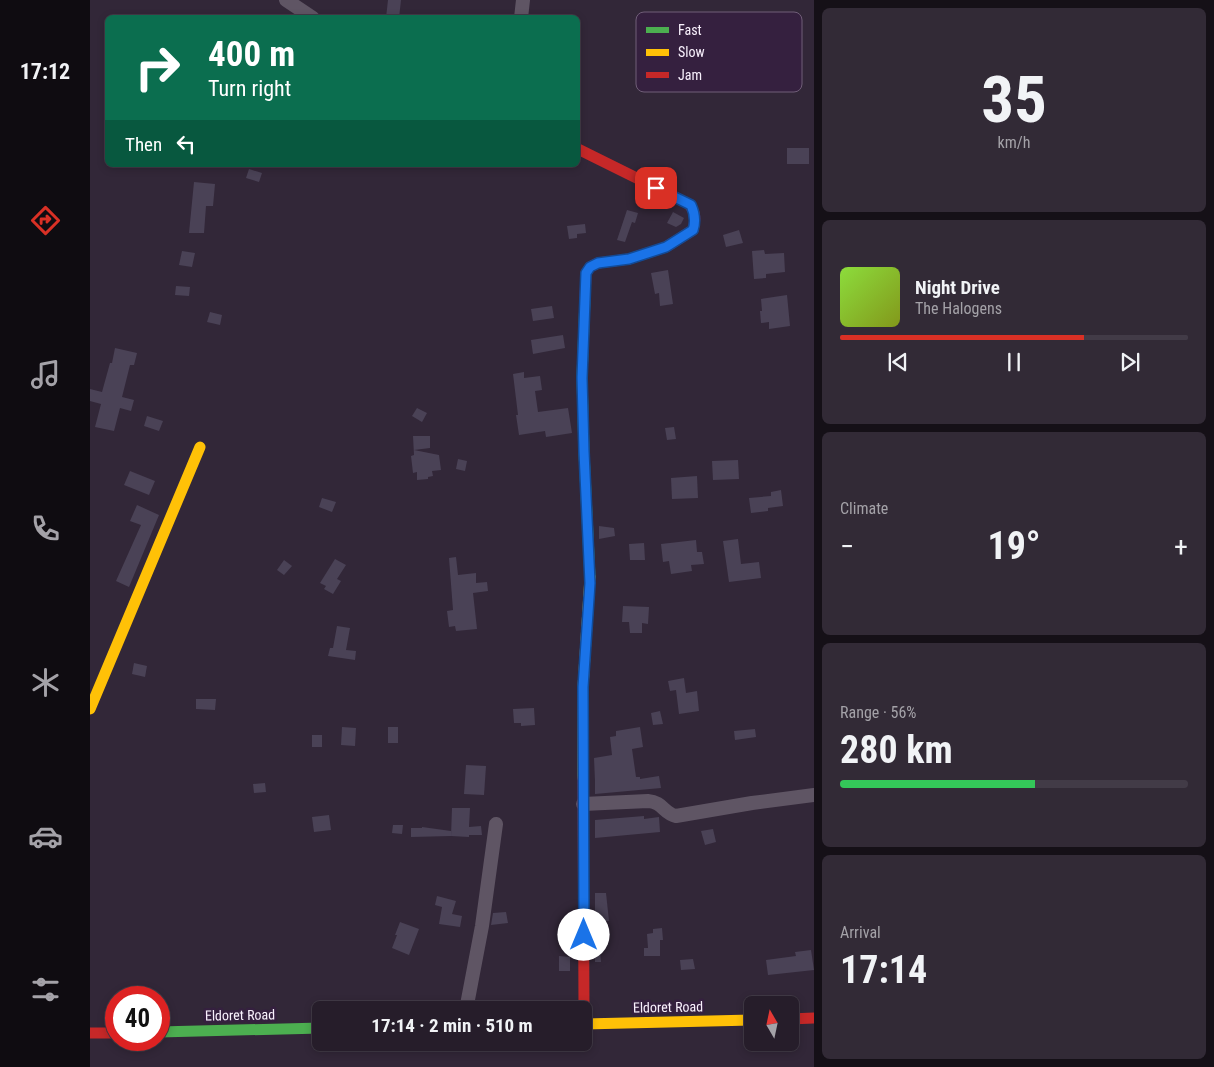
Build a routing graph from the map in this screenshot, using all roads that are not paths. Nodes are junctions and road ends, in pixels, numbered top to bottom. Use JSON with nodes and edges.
{"nodes":[{"id":1,"x":286,"y":0,"type":"edge"},
{"id":2,"x":523,"y":0,"type":"edge"},
{"id":3,"x":308,"y":15,"type":"edge"},
{"id":4,"x":521,"y":15,"type":"edge"},
{"id":5,"x":580,"y":150,"type":"edge"},
{"id":6,"x":200,"y":447,"type":"dead end"},
{"id":7,"x":90,"y":709,"type":"edge"},
{"id":8,"x":814,"y":795,"type":"edge"},
{"id":9,"x":583,"y":804,"type":"junction"},
{"id":10,"x":496,"y":824,"type":"dead end"},
{"id":11,"x":468,"y":1001,"type":"edge"},
{"id":12,"x":584,"y":1001,"type":"edge"},
{"id":13,"x":814,"y":1018,"type":"edge"},
{"id":14,"x":799,"y":1019,"type":"edge"},
{"id":15,"x":744,"y":1020,"type":"edge"},
{"id":16,"x":592,"y":1024,"type":"edge"},
{"id":17,"x":312,"y":1028,"type":"edge"},
{"id":18,"x":170,"y":1032,"type":"edge"},
{"id":19,"x":90,"y":1033,"type":"edge"},
{"id":20,"x":105,"y":1033,"type":"edge"}],
"edges":[{"from":1,"to":3,"type":"street"},
{"from":2,"to":4,"type":"street"},
{"from":5,"to":9,"type":"main road"},
{"from":6,"to":7,"type":"main road"},
{"from":8,"to":9,"type":"street"},
{"from":9,"to":12,"type":"main road"},
{"from":10,"to":11,"type":"street"},
{"from":13,"to":14,"type":"main road"},
{"from":15,"to":16,"type":"main road","name":"Eldoret Road"},
{"from":17,"to":18,"type":"main road","name":"Eldoret Road"},
{"from":19,"to":20,"type":"main road"}]}
